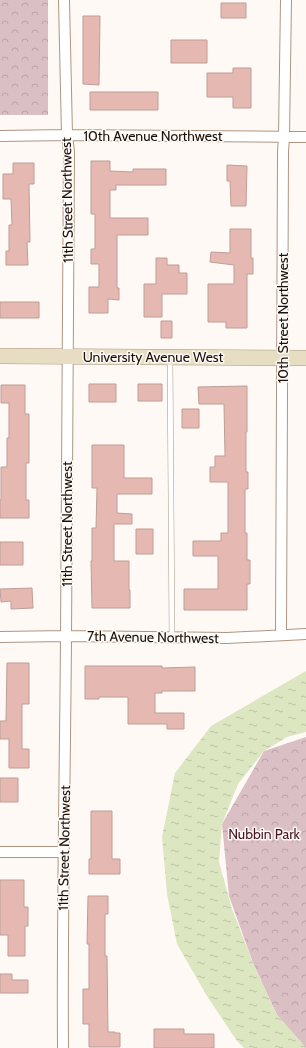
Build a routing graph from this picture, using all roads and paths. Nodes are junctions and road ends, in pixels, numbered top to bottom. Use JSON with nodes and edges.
{"nodes":[{"id":1,"x":64,"y":0,"type":"edge"},
{"id":2,"x":286,"y":0,"type":"edge"},
{"id":3,"x":67,"y":135,"type":"junction"},
{"id":4,"x":0,"y":136,"type":"edge"},
{"id":5,"x":284,"y":136,"type":"junction"},
{"id":6,"x":306,"y":137,"type":"edge"},
{"id":7,"x":0,"y":356,"type":"edge"},
{"id":8,"x":67,"y":357,"type":"junction"},
{"id":9,"x":170,"y":357,"type":"junction"},
{"id":10,"x":282,"y":358,"type":"junction"},
{"id":11,"x":306,"y":358,"type":"edge"},
{"id":12,"x":306,"y":634,"type":"edge"},
{"id":13,"x":281,"y":635,"type":"junction"},
{"id":14,"x":66,"y":636,"type":"junction"},
{"id":15,"x":0,"y":637,"type":"edge"},
{"id":16,"x":172,"y":638,"type":"junction"},
{"id":17,"x":0,"y":852,"type":"edge"},
{"id":18,"x":64,"y":852,"type":"junction"},
{"id":19,"x":63,"y":1048,"type":"edge"}],
"edges":[{"from":1,"to":3,"type":"street","name":"11th Street Northwest"},
{"from":2,"to":5,"type":"street","name":"10th Street Northwest"},
{"from":3,"to":4,"type":"street","name":"10th Avenue Northwest"},
{"from":3,"to":5,"type":"street","name":"10th Avenue Northwest"},
{"from":3,"to":8,"type":"street","name":"11th Street Northwest"},
{"from":5,"to":6,"type":"street","name":"10th Avenue Northwest"},
{"from":5,"to":10,"type":"street","name":"10th Street Northwest"},
{"from":7,"to":8,"type":"street","name":"University Avenue West"},
{"from":8,"to":9,"type":"street","name":"University Avenue West"},
{"from":8,"to":14,"type":"street","name":"11th Street Northwest"},
{"from":9,"to":10,"type":"street","name":"University Avenue West"},
{"from":9,"to":16,"type":"lane"},
{"from":10,"to":11,"type":"street","name":"University Avenue West"},
{"from":10,"to":13,"type":"street","name":"10th Street Northwest"},
{"from":12,"to":13,"type":"street","name":"7th Avenue Northwest"},
{"from":13,"to":16,"type":"street","name":"7th Avenue Northwest"},
{"from":14,"to":15,"type":"street","name":"7th Avenue Northwest"},
{"from":14,"to":16,"type":"street","name":"7th Avenue Northwest"},
{"from":14,"to":18,"type":"street","name":"11th Street Northwest"},
{"from":17,"to":18,"type":"street"},
{"from":18,"to":19,"type":"street","name":"11th Street Northwest"}]}
